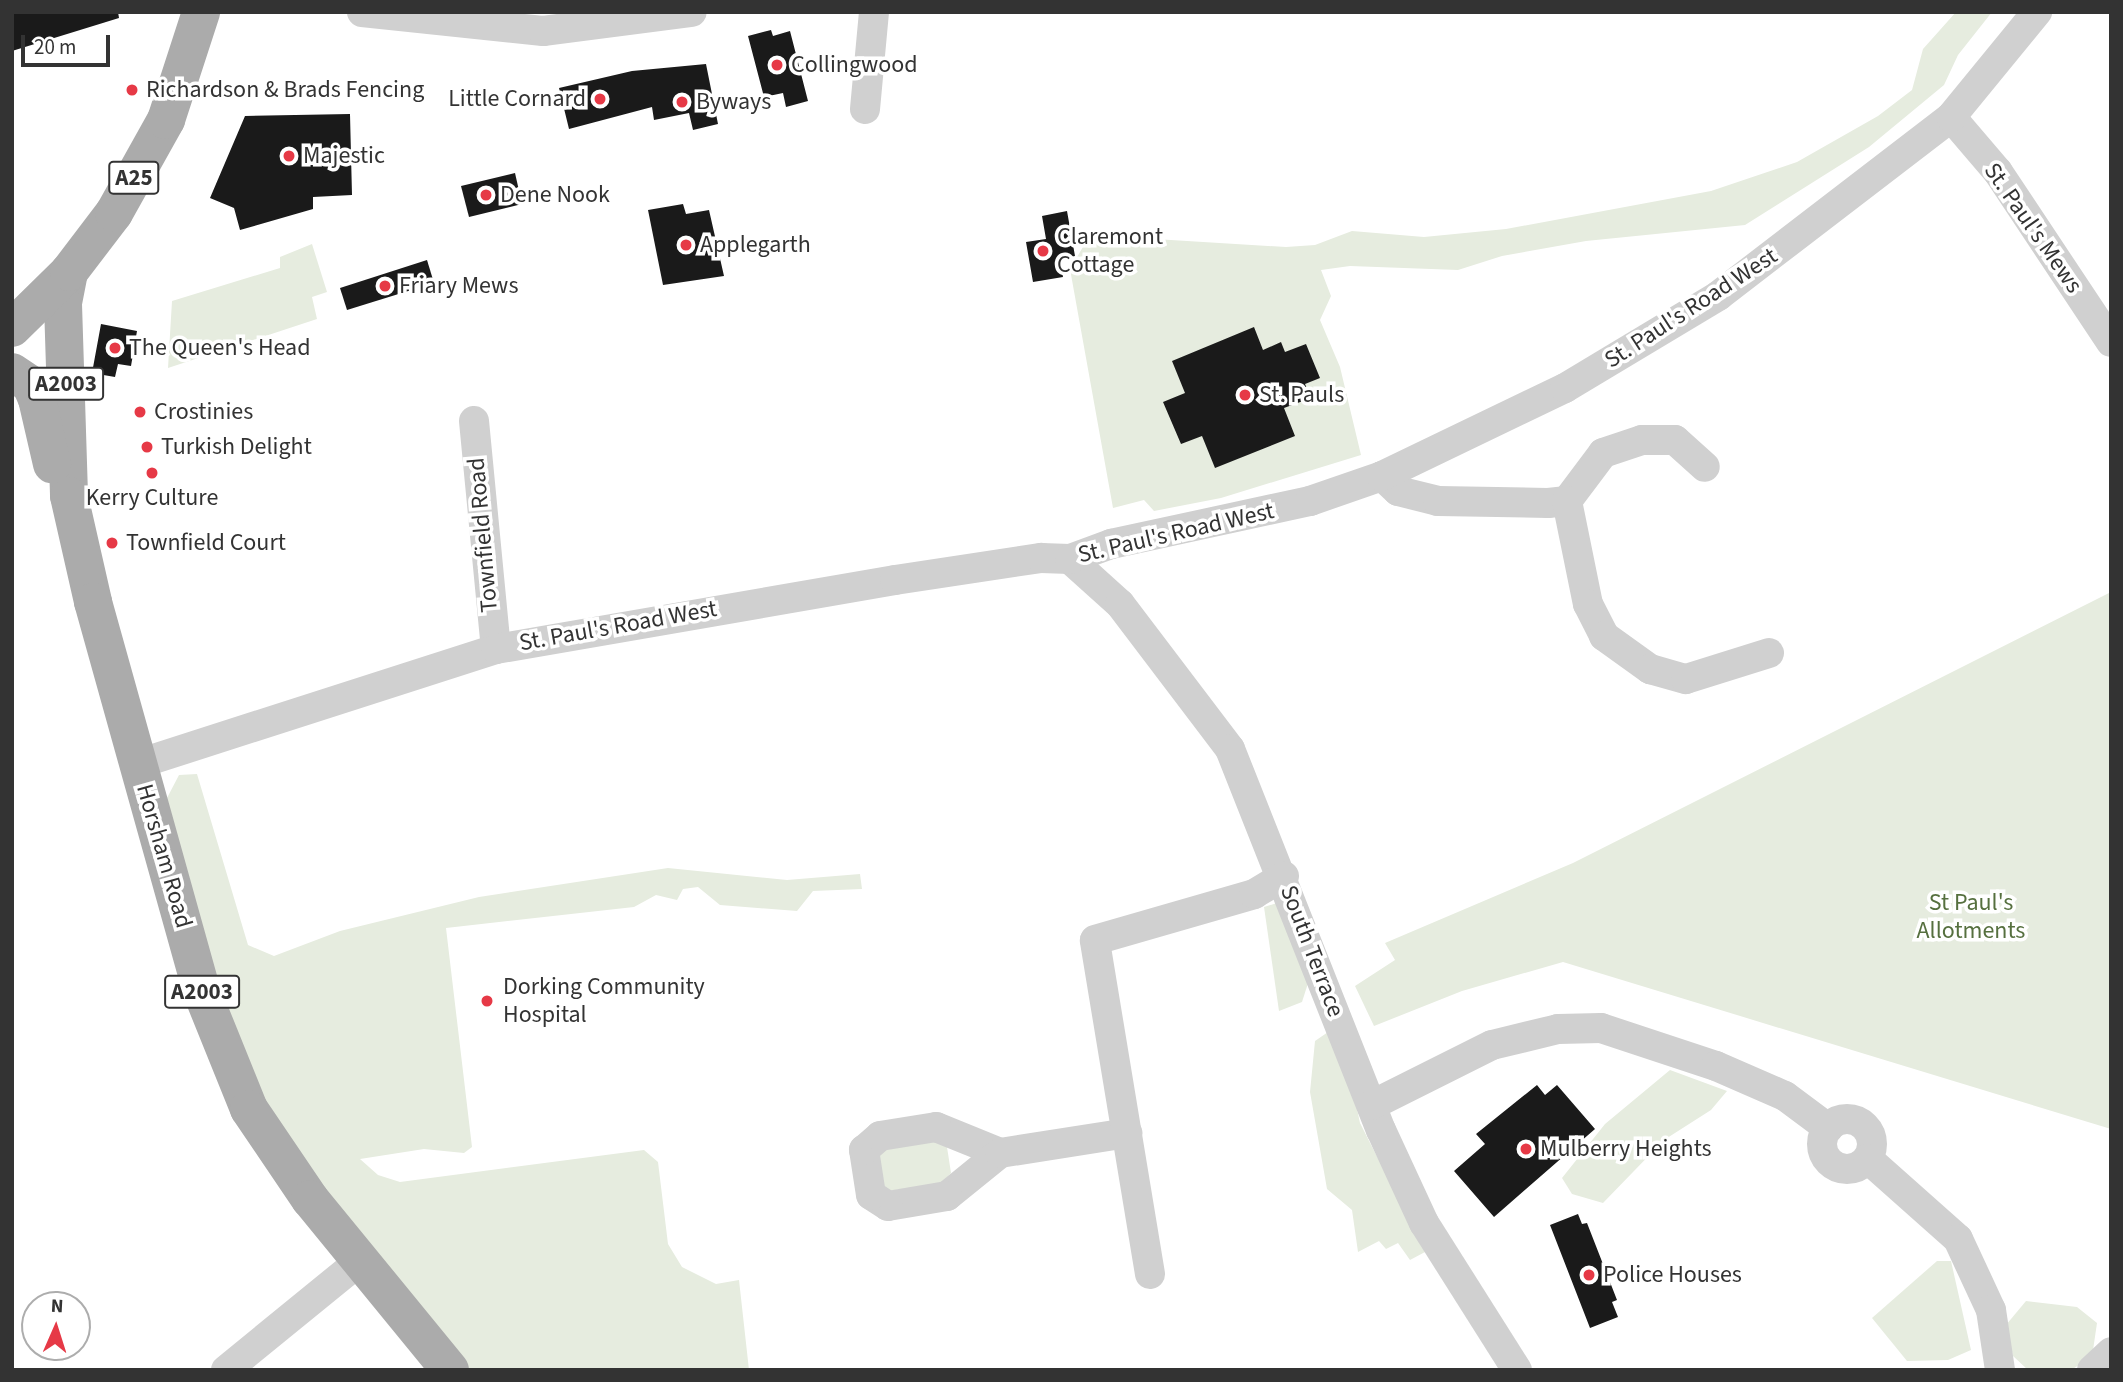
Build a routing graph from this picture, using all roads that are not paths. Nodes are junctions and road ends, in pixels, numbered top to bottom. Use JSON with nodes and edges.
{"nodes":[{"id":1,"x":201,"y":12,"type":"edge"},
{"id":2,"x":362,"y":12,"type":"edge"},
{"id":3,"x":692,"y":12,"type":"edge"},
{"id":4,"x":874,"y":12,"type":"edge"},
{"id":5,"x":2037,"y":12,"type":"edge"},
{"id":6,"x":865,"y":109,"type":"dead end"},
{"id":7,"x":1951,"y":117,"type":"junction"},
{"id":8,"x":69,"y":272,"type":"junction"},
{"id":9,"x":12,"y":328,"type":"edge"},
{"id":10,"x":2111,"y":342,"type":"edge"},
{"id":11,"x":12,"y":372,"type":"edge"},
{"id":12,"x":474,"y":421,"type":"dead end"},
{"id":13,"x":1705,"y":467,"type":"dead end"},
{"id":14,"x":1382,"y":476,"type":"junction"},
{"id":15,"x":69,"y":496,"type":"junction"},
{"id":16,"x":1567,"y":501,"type":"junction"},
{"id":17,"x":1070,"y":559,"type":"junction"},
{"id":18,"x":496,"y":649,"type":"junction"},
{"id":19,"x":1769,"y":653,"type":"dead end"},
{"id":20,"x":138,"y":764,"type":"junction"},
{"id":21,"x":1284,"y":876,"type":"junction"},
{"id":22,"x":1372,"y":1105,"type":"junction"},
{"id":23,"x":1127,"y":1133,"type":"junction"},
{"id":24,"x":1000,"y":1153,"type":"dead end"},
{"id":25,"x":362,"y":1259,"type":"junction"},
{"id":26,"x":1150,"y":1273,"type":"dead end"},
{"id":27,"x":2111,"y":1352,"type":"edge"},
{"id":28,"x":226,"y":1370,"type":"edge"},
{"id":29,"x":450,"y":1370,"type":"edge"},
{"id":30,"x":1517,"y":1370,"type":"edge"},
{"id":31,"x":2000,"y":1370,"type":"edge"},
{"id":32,"x":2092,"y":1370,"type":"edge"}],
"edges":[{"from":1,"to":8,"type":"main road","number":"A25"},
{"from":2,"to":3,"type":"street"},
{"from":4,"to":6,"type":"street"},
{"from":5,"to":7,"type":"street","name":"St. Paul's Road West"},
{"from":7,"to":10,"type":"street","name":"St. Paul's Mews"},
{"from":7,"to":14,"type":"street","name":"St. Paul's Road West"},
{"from":8,"to":9,"type":"main road","number":"A25"},
{"from":8,"to":15,"type":"main road","name":"Horsham Road","number":"A2003"},
{"from":11,"to":15,"type":"main road","number":"A2003"},
{"from":12,"to":18,"type":"street","name":"Townfield Road"},
{"from":13,"to":16,"type":"street"},
{"from":14,"to":16,"type":"street"},
{"from":14,"to":17,"type":"street","name":"St. Paul's Road West"},
{"from":15,"to":20,"type":"main road","name":"Horsham Road","number":"A2003"},
{"from":16,"to":19,"type":"street"},
{"from":17,"to":18,"type":"street","name":"St. Paul's Road West"},
{"from":17,"to":21,"type":"street","name":"South Terrace"},
{"from":18,"to":20,"type":"street","name":"St. Paul's Road West"},
{"from":20,"to":25,"type":"main road","name":"Horsham Road","number":"A2003"},
{"from":21,"to":22,"type":"street","name":"South Terrace"},
{"from":21,"to":23,"type":"street"},
{"from":22,"to":30,"type":"street","name":"South Terrace"},
{"from":22,"to":31,"type":"street"},
{"from":23,"to":24,"type":"street"},
{"from":23,"to":26,"type":"street"},
{"from":25,"to":28,"type":"street"},
{"from":25,"to":29,"type":"main road","name":"Horsham Road","number":"A2003"},
{"from":27,"to":32,"type":"street"}]}
